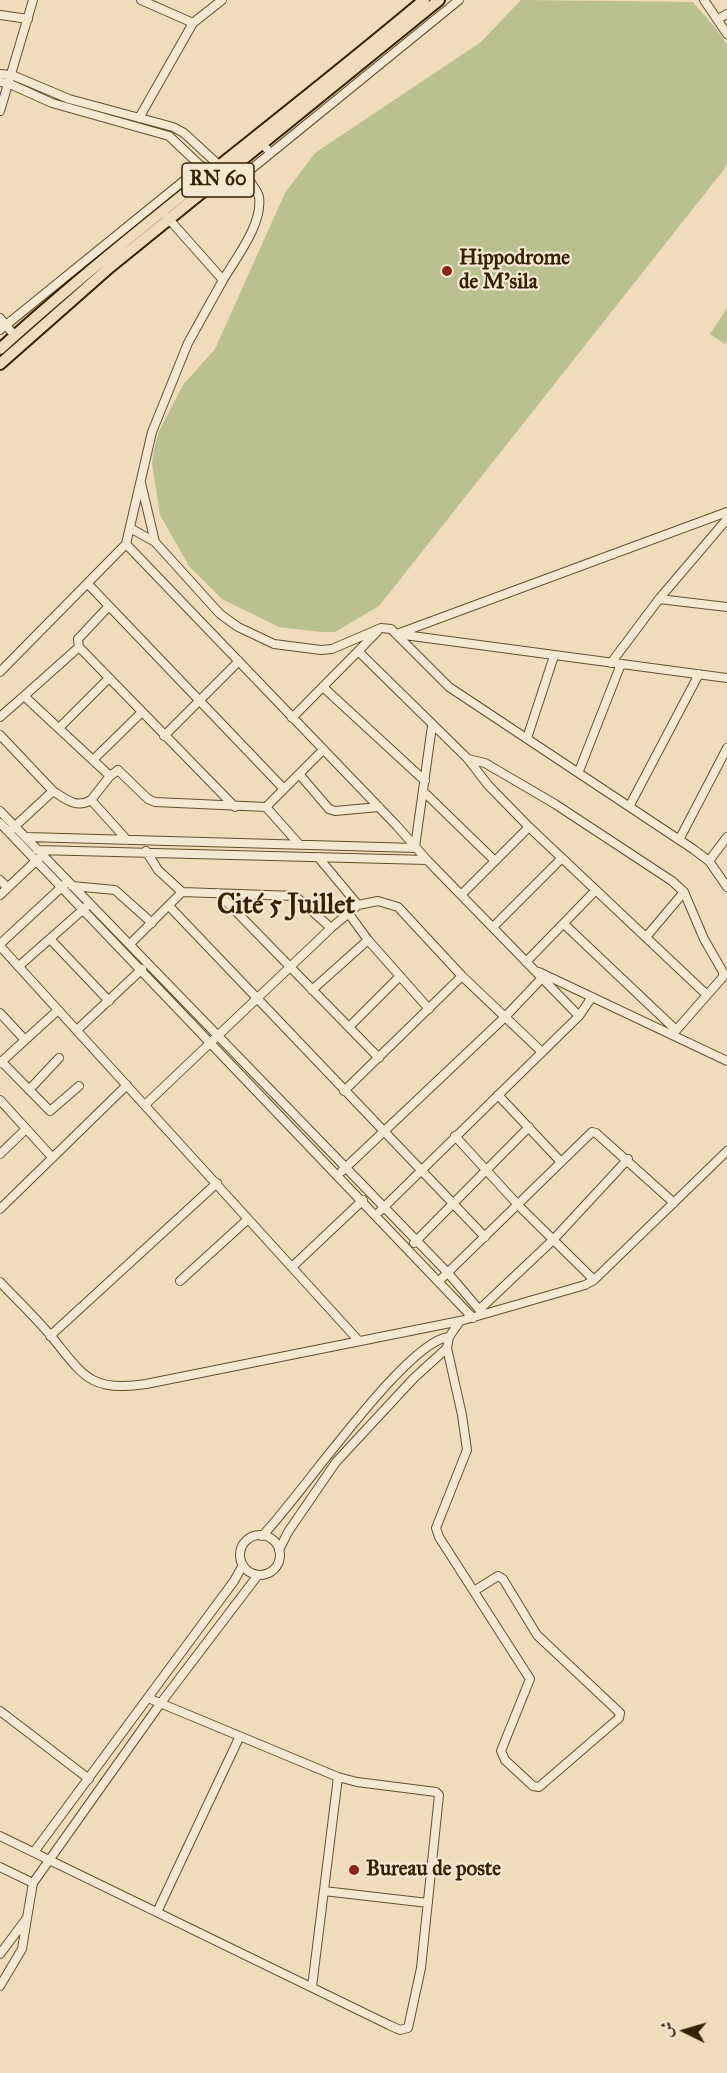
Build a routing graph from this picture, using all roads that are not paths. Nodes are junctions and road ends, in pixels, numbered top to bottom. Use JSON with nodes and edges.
{"nodes":[{"id":1,"x":33,"y":0,"type":"edge"},
{"id":2,"x":141,"y":0,"type":"edge"},
{"id":3,"x":222,"y":0,"type":"edge"},
{"id":4,"x":424,"y":0,"type":"edge"},
{"id":5,"x":439,"y":0,"type":"edge"},
{"id":6,"x":459,"y":0,"type":"edge"},
{"id":7,"x":704,"y":0,"type":"edge"},
{"id":8,"x":727,"y":14,"type":"edge"},
{"id":9,"x":0,"y":15,"type":"edge"},
{"id":10,"x":28,"y":19,"type":"junction"},
{"id":11,"x":718,"y":19,"type":"junction"},
{"id":12,"x":193,"y":23,"type":"junction"},
{"id":13,"x":727,"y":34,"type":"edge"},
{"id":14,"x":0,"y":74,"type":"edge"},
{"id":15,"x":12,"y":75,"type":"junction"},
{"id":16,"x":0,"y":82,"type":"edge"},
{"id":17,"x":10,"y":84,"type":"junction"},
{"id":18,"x":0,"y":111,"type":"edge"},
{"id":19,"x":139,"y":117,"type":"junction"},
{"id":20,"x":267,"y":149,"type":"junction"},
{"id":21,"x":223,"y":170,"type":"junction"},
{"id":22,"x":209,"y":174,"type":"junction"},
{"id":23,"x":165,"y":215,"type":"junction"},
{"id":24,"x":223,"y":280,"type":"junction"},
{"id":25,"x":0,"y":318,"type":"edge"},
{"id":26,"x":3,"y":327,"type":"edge"},
{"id":27,"x":15,"y":336,"type":"junction"},
{"id":28,"x":0,"y":349,"type":"edge"},
{"id":29,"x":0,"y":364,"type":"edge"},
{"id":30,"x":140,"y":481,"type":"junction"},
{"id":31,"x":727,"y":512,"type":"edge"},
{"id":32,"x":727,"y":519,"type":"edge"},
{"id":33,"x":130,"y":528,"type":"junction"},
{"id":34,"x":155,"y":542,"type":"junction"},
{"id":35,"x":126,"y":544,"type":"junction"},
{"id":36,"x":89,"y":585,"type":"junction"},
{"id":37,"x":659,"y":599,"type":"junction"},
{"id":38,"x":109,"y":606,"type":"junction"},
{"id":39,"x":727,"y":608,"type":"edge"},
{"id":40,"x":381,"y":627,"type":"junction"},
{"id":41,"x":397,"y":634,"type":"junction"},
{"id":42,"x":79,"y":647,"type":"junction"},
{"id":43,"x":358,"y":651,"type":"junction"},
{"id":44,"x":554,"y":656,"type":"junction"},
{"id":45,"x":239,"y":661,"type":"junction"},
{"id":46,"x":611,"y":663,"type":"junction"},
{"id":47,"x":621,"y":664,"type":"junction"},
{"id":48,"x":0,"y":672,"type":"edge"},
{"id":49,"x":699,"y":674,"type":"junction"},
{"id":50,"x":727,"y":678,"type":"edge"},
{"id":51,"x":108,"y":679,"type":"junction"},
{"id":52,"x":323,"y":687,"type":"junction"},
{"id":53,"x":24,"y":696,"type":"junction"},
{"id":54,"x":200,"y":701,"type":"junction"},
{"id":55,"x":141,"y":713,"type":"junction"},
{"id":56,"x":0,"y":717,"type":"edge"},
{"id":57,"x":292,"y":718,"type":"junction"},
{"id":58,"x":432,"y":726,"type":"junction"},
{"id":59,"x":60,"y":727,"type":"junction"},
{"id":60,"x":0,"y":735,"type":"edge"},
{"id":61,"x":165,"y":736,"type":"junction"},
{"id":62,"x":527,"y":738,"type":"junction"},
{"id":63,"x":323,"y":750,"type":"junction"},
{"id":64,"x":726,"y":752,"type":"edge"},
{"id":65,"x":94,"y":759,"type":"junction"},
{"id":66,"x":468,"y":759,"type":"junction"},
{"id":67,"x":579,"y":771,"type":"junction"},
{"id":68,"x":300,"y":775,"type":"junction"},
{"id":69,"x":110,"y":776,"type":"junction"},
{"id":70,"x":425,"y":781,"type":"junction"},
{"id":71,"x":284,"y":789,"type":"junction"},
{"id":72,"x":53,"y":791,"type":"junction"},
{"id":73,"x":423,"y":791,"type":"junction"},
{"id":74,"x":91,"y":800,"type":"junction"},
{"id":75,"x":630,"y":805,"type":"junction"},
{"id":76,"x":235,"y":807,"type":"junction"},
{"id":77,"x":266,"y":807,"type":"junction"},
{"id":78,"x":379,"y":807,"type":"junction"},
{"id":79,"x":0,"y":811,"type":"edge"},
{"id":80,"x":0,"y":823,"type":"edge"},
{"id":81,"x":529,"y":827,"type":"junction"},
{"id":82,"x":12,"y":829,"type":"junction"},
{"id":83,"x":27,"y":837,"type":"junction"},
{"id":84,"x":727,"y":837,"type":"edge"},
{"id":85,"x":127,"y":840,"type":"junction"},
{"id":86,"x":679,"y":840,"type":"junction"},
{"id":87,"x":138,"y":841,"type":"junction"},
{"id":88,"x":298,"y":843,"type":"junction"},
{"id":89,"x":311,"y":844,"type":"junction"},
{"id":90,"x":416,"y":848,"type":"junction"},
{"id":91,"x":142,"y":851,"type":"junction"},
{"id":92,"x":38,"y":855,"type":"junction"},
{"id":93,"x":314,"y":857,"type":"junction"},
{"id":94,"x":561,"y":859,"type":"junction"},
{"id":95,"x":427,"y":860,"type":"junction"},
{"id":96,"x":495,"y":861,"type":"junction"},
{"id":97,"x":709,"y":861,"type":"junction"},
{"id":98,"x":0,"y":880,"type":"edge"},
{"id":99,"x":67,"y":885,"type":"junction"},
{"id":100,"x":7,"y":887,"type":"junction"},
{"id":101,"x":727,"y":887,"type":"edge"},
{"id":102,"x":595,"y":891,"type":"junction"},
{"id":103,"x":182,"y":892,"type":"junction"},
{"id":104,"x":684,"y":892,"type":"junction"},
{"id":105,"x":218,"y":893,"type":"junction"},
{"id":106,"x":462,"y":894,"type":"junction"},
{"id":107,"x":0,"y":896,"type":"edge"},
{"id":108,"x":90,"y":903,"type":"junction"},
{"id":109,"x":357,"y":904,"type":"junction"},
{"id":110,"x":169,"y":906,"type":"junction"},
{"id":111,"x":82,"y":910,"type":"junction"},
{"id":112,"x":349,"y":914,"type":"junction"},
{"id":113,"x":152,"y":923,"type":"junction"},
{"id":114,"x":564,"y":924,"type":"junction"},
{"id":115,"x":493,"y":927,"type":"junction"},
{"id":116,"x":332,"y":928,"type":"junction"},
{"id":117,"x":646,"y":937,"type":"junction"},
{"id":118,"x":51,"y":940,"type":"junction"},
{"id":119,"x":368,"y":940,"type":"junction"},
{"id":120,"x":131,"y":943,"type":"junction"},
{"id":121,"x":0,"y":945,"type":"edge"},
{"id":122,"x":526,"y":962,"type":"junction"},
{"id":123,"x":149,"y":963,"type":"junction"},
{"id":124,"x":19,"y":966,"type":"junction"},
{"id":125,"x":290,"y":968,"type":"junction"},
{"id":126,"x":535,"y":970,"type":"junction"},
{"id":127,"x":140,"y":971,"type":"junction"},
{"id":128,"x":400,"y":976,"type":"junction"},
{"id":129,"x":462,"y":976,"type":"junction"},
{"id":130,"x":542,"y":978,"type":"junction"},
{"id":131,"x":312,"y":990,"type":"junction"},
{"id":132,"x":707,"y":995,"type":"junction"},
{"id":133,"x":592,"y":997,"type":"junction"},
{"id":134,"x":257,"y":998,"type":"junction"},
{"id":135,"x":108,"y":1001,"type":"junction"},
{"id":136,"x":429,"y":1009,"type":"junction"},
{"id":137,"x":58,"y":1011,"type":"junction"},
{"id":138,"x":0,"y":1013,"type":"edge"},
{"id":139,"x":579,"y":1016,"type":"junction"},
{"id":140,"x":504,"y":1018,"type":"junction"},
{"id":141,"x":348,"y":1027,"type":"junction"},
{"id":142,"x":77,"y":1030,"type":"junction"},
{"id":143,"x":674,"y":1032,"type":"junction"},
{"id":144,"x":217,"y":1037,"type":"junction"},
{"id":145,"x":25,"y":1040,"type":"junction"},
{"id":146,"x":210,"y":1044,"type":"junction"},
{"id":147,"x":542,"y":1052,"type":"junction"},
{"id":148,"x":59,"y":1058,"type":"dead end"},
{"id":149,"x":379,"y":1058,"type":"junction"},
{"id":150,"x":727,"y":1061,"type":"edge"},
{"id":151,"x":1,"y":1062,"type":"edge"},
{"id":152,"x":127,"y":1085,"type":"junction"},
{"id":153,"x":79,"y":1086,"type":"dead end"},
{"id":154,"x":29,"y":1090,"type":"junction"},
{"id":155,"x":344,"y":1091,"type":"junction"},
{"id":156,"x":498,"y":1095,"type":"junction"},
{"id":157,"x":0,"y":1100,"type":"edge"},
{"id":158,"x":146,"y":1104,"type":"junction"},
{"id":159,"x":287,"y":1109,"type":"junction"},
{"id":160,"x":280,"y":1115,"type":"junction"},
{"id":161,"x":529,"y":1127,"type":"junction"},
{"id":162,"x":26,"y":1129,"type":"junction"},
{"id":163,"x":384,"y":1132,"type":"junction"},
{"id":164,"x":455,"y":1136,"type":"junction"},
{"id":165,"x":727,"y":1150,"type":"edge"},
{"id":166,"x":0,"y":1154,"type":"edge"},
{"id":167,"x":51,"y":1156,"type":"junction"},
{"id":168,"x":628,"y":1159,"type":"junction"},
{"id":169,"x":561,"y":1162,"type":"junction"},
{"id":170,"x":345,"y":1168,"type":"junction"},
{"id":171,"x":421,"y":1170,"type":"junction"},
{"id":172,"x":487,"y":1170,"type":"junction"},
{"id":173,"x":338,"y":1175,"type":"junction"},
{"id":174,"x":217,"y":1183,"type":"junction"},
{"id":175,"x":363,"y":1200,"type":"junction"},
{"id":176,"x":455,"y":1203,"type":"junction"},
{"id":177,"x":674,"y":1203,"type":"junction"},
{"id":178,"x":519,"y":1206,"type":"junction"},
{"id":179,"x":383,"y":1207,"type":"junction"},
{"id":180,"x":0,"y":1209,"type":"edge"},
{"id":181,"x":376,"y":1214,"type":"junction"},
{"id":182,"x":248,"y":1220,"type":"junction"},
{"id":183,"x":485,"y":1237,"type":"junction"},
{"id":184,"x":416,"y":1240,"type":"junction"},
{"id":185,"x":554,"y":1240,"type":"junction"},
{"id":186,"x":409,"y":1248,"type":"junction"},
{"id":187,"x":293,"y":1266,"type":"junction"},
{"id":188,"x":448,"y":1273,"type":"junction"},
{"id":189,"x":594,"y":1280,"type":"junction"},
{"id":190,"x":180,"y":1281,"type":"dead end"},
{"id":191,"x":439,"y":1281,"type":"junction"},
{"id":192,"x":0,"y":1282,"type":"edge"},
{"id":193,"x":482,"y":1311,"type":"junction"},
{"id":194,"x":473,"y":1318,"type":"junction"},
{"id":195,"x":460,"y":1321,"type":"junction"},
{"id":196,"x":50,"y":1336,"type":"junction"},
{"id":197,"x":449,"y":1337,"type":"junction"},
{"id":198,"x":358,"y":1340,"type":"junction"},
{"id":199,"x":447,"y":1348,"type":"junction"},
{"id":200,"x":262,"y":1536,"type":"junction"},
{"id":201,"x":279,"y":1550,"type":"junction"},
{"id":202,"x":243,"y":1565,"type":"junction"},
{"id":203,"x":258,"y":1575,"type":"junction"},
{"id":204,"x":474,"y":1591,"type":"junction"},
{"id":205,"x":148,"y":1698,"type":"junction"},
{"id":206,"x":160,"y":1704,"type":"junction"},
{"id":207,"x":0,"y":1711,"type":"edge"},
{"id":208,"x":239,"y":1738,"type":"junction"},
{"id":209,"x":338,"y":1777,"type":"junction"},
{"id":210,"x":89,"y":1779,"type":"junction"},
{"id":211,"x":0,"y":1836,"type":"edge"},
{"id":212,"x":34,"y":1852,"type":"junction"},
{"id":213,"x":48,"y":1859,"type":"junction"},
{"id":214,"x":0,"y":1867,"type":"edge"},
{"id":215,"x":33,"y":1883,"type":"junction"},
{"id":216,"x":324,"y":1891,"type":"junction"},
{"id":217,"x":428,"y":1903,"type":"junction"},
{"id":218,"x":157,"y":1912,"type":"junction"},
{"id":219,"x":27,"y":1918,"type":"junction"},
{"id":220,"x":0,"y":1954,"type":"edge"},
{"id":221,"x":0,"y":1986,"type":"edge"},
{"id":222,"x":312,"y":1987,"type":"junction"}],
"edges":[{"from":1,"to":10,"type":"street"},
{"from":2,"to":12,"type":"street"},
{"from":3,"to":12,"type":"street"},
{"from":4,"to":21,"type":"main road","number":"RN 60"},
{"from":5,"to":20,"type":"main road","number":"RN 60"},
{"from":6,"to":20,"type":"street"},
{"from":7,"to":11,"type":"street"},
{"from":8,"to":11,"type":"street"},
{"from":9,"to":10,"type":"street"},
{"from":10,"to":15,"type":"street"},
{"from":11,"to":13,"type":"street"},
{"from":12,"to":19,"type":"street"},
{"from":14,"to":15,"type":"street"},
{"from":15,"to":17,"type":"street"},
{"from":15,"to":19,"type":"street"},
{"from":16,"to":17,"type":"street"},
{"from":17,"to":18,"type":"street"},
{"from":17,"to":22,"type":"street"},
{"from":19,"to":21,"type":"street"},
{"from":20,"to":21,"type":"main road","number":"RN 60"},
{"from":20,"to":24,"type":"street"},
{"from":21,"to":22,"type":"main road","number":"RN 60"},
{"from":22,"to":23,"type":"main road","number":"RN 60"},
{"from":22,"to":26,"type":"street"},
{"from":23,"to":24,"type":"street"},
{"from":23,"to":27,"type":"main road","number":"RN 60"},
{"from":23,"to":29,"type":"main road","number":"RN 60"},
{"from":24,"to":30,"type":"street"},
{"from":25,"to":26,"type":"street"},
{"from":26,"to":27,"type":"street"},
{"from":27,"to":28,"type":"main road","number":"RN 60"},
{"from":30,"to":33,"type":"street"},
{"from":30,"to":34,"type":"street"},
{"from":31,"to":41,"type":"street"},
{"from":32,"to":37,"type":"street"},
{"from":33,"to":34,"type":"street"},
{"from":33,"to":35,"type":"street"},
{"from":34,"to":40,"type":"street"},
{"from":35,"to":36,"type":"street"},
{"from":35,"to":45,"type":"street"},
{"from":36,"to":38,"type":"street"},
{"from":36,"to":48,"type":"street"},
{"from":37,"to":39,"type":"street"},
{"from":37,"to":46,"type":"street"},
{"from":38,"to":42,"type":"street"},
{"from":38,"to":54,"type":"street"},
{"from":40,"to":41,"type":"street"},
{"from":40,"to":43,"type":"street"},
{"from":41,"to":44,"type":"street"},
{"from":41,"to":62,"type":"street"},
{"from":42,"to":51,"type":"street"},
{"from":42,"to":53,"type":"street"},
{"from":43,"to":52,"type":"street"},
{"from":43,"to":58,"type":"street"},
{"from":44,"to":46,"type":"street"},
{"from":44,"to":62,"type":"street"},
{"from":45,"to":54,"type":"street"},
{"from":45,"to":57,"type":"street"},
{"from":46,"to":47,"type":"street"},
{"from":47,"to":49,"type":"street"},
{"from":47,"to":67,"type":"street"},
{"from":49,"to":50,"type":"street"},
{"from":49,"to":75,"type":"street"},
{"from":51,"to":55,"type":"street"},
{"from":51,"to":59,"type":"street"},
{"from":52,"to":57,"type":"street"},
{"from":52,"to":70,"type":"street"},
{"from":53,"to":56,"type":"street"},
{"from":53,"to":59,"type":"street"},
{"from":54,"to":61,"type":"street"},
{"from":54,"to":71,"type":"street"},
{"from":55,"to":61,"type":"street"},
{"from":55,"to":65,"type":"street"},
{"from":57,"to":63,"type":"street"},
{"from":58,"to":66,"type":"street"},
{"from":58,"to":70,"type":"street"},
{"from":59,"to":65,"type":"street"},
{"from":60,"to":72,"type":"street"},
{"from":61,"to":76,"type":"street"},
{"from":62,"to":67,"type":"street"},
{"from":63,"to":68,"type":"street"},
{"from":63,"to":78,"type":"street"},
{"from":64,"to":86,"type":"street"},
{"from":65,"to":69,"type":"street"},
{"from":66,"to":81,"type":"street"},
{"from":66,"to":104,"type":"street"},
{"from":67,"to":75,"type":"street"},
{"from":68,"to":71,"type":"street"},
{"from":68,"to":78,"type":"street"},
{"from":69,"to":74,"type":"street"},
{"from":69,"to":76,"type":"street"},
{"from":70,"to":73,"type":"street"},
{"from":71,"to":77,"type":"street"},
{"from":72,"to":74,"type":"street"},
{"from":72,"to":82,"type":"street"},
{"from":73,"to":90,"type":"street"},
{"from":73,"to":96,"type":"street"},
{"from":74,"to":85,"type":"street"},
{"from":75,"to":86,"type":"street"},
{"from":76,"to":77,"type":"street"},
{"from":77,"to":88,"type":"street"},
{"from":78,"to":90,"type":"street"},
{"from":79,"to":82,"type":"street"},
{"from":80,"to":82,"type":"street"},
{"from":81,"to":94,"type":"street"},
{"from":81,"to":96,"type":"street"},
{"from":82,"to":83,"type":"street"},
{"from":82,"to":92,"type":"street"},
{"from":83,"to":85,"type":"street"},
{"from":83,"to":92,"type":"street"},
{"from":84,"to":97,"type":"street"},
{"from":85,"to":87,"type":"street"},
{"from":86,"to":97,"type":"street"},
{"from":87,"to":88,"type":"street"},
{"from":87,"to":91,"type":"street"},
{"from":88,"to":89,"type":"street"},
{"from":89,"to":90,"type":"street"},
{"from":89,"to":93,"type":"street"},
{"from":90,"to":95,"type":"street"},
{"from":91,"to":92,"type":"street"},
{"from":91,"to":93,"type":"street"},
{"from":91,"to":103,"type":"street"},
{"from":92,"to":99,"type":"street"},
{"from":92,"to":100,"type":"street"},
{"from":93,"to":95,"type":"street"},
{"from":93,"to":109,"type":"street"},
{"from":94,"to":102,"type":"street"},
{"from":94,"to":115,"type":"street"},
{"from":95,"to":106,"type":"street"},
{"from":96,"to":106,"type":"street"},
{"from":97,"to":101,"type":"street"},
{"from":98,"to":100,"type":"street"},
{"from":99,"to":108,"type":"street"},
{"from":99,"to":111,"type":"street"},
{"from":99,"to":113,"type":"street"},
{"from":99,"to":121,"type":"street"},
{"from":100,"to":107,"type":"street"},
{"from":102,"to":114,"type":"street"},
{"from":102,"to":117,"type":"street"},
{"from":103,"to":105,"type":"street"},
{"from":103,"to":110,"type":"street"},
{"from":104,"to":117,"type":"street"},
{"from":104,"to":132,"type":"street"},
{"from":105,"to":116,"type":"street"},
{"from":105,"to":125,"type":"street"},
{"from":106,"to":115,"type":"street"},
{"from":108,"to":111,"type":"street"},
{"from":108,"to":120,"type":"street"},
{"from":109,"to":112,"type":"street"},
{"from":109,"to":129,"type":"street"},
{"from":110,"to":113,"type":"street"},
{"from":110,"to":134,"type":"street"},
{"from":111,"to":118,"type":"street"},
{"from":111,"to":127,"type":"street"},
{"from":112,"to":116,"type":"street"},
{"from":112,"to":119,"type":"street"},
{"from":113,"to":120,"type":"street"},
{"from":114,"to":122,"type":"street"},
{"from":114,"to":143,"type":"street"},
{"from":115,"to":122,"type":"street"},
{"from":116,"to":125,"type":"street"},
{"from":117,"to":132,"type":"street"},
{"from":118,"to":124,"type":"street"},
{"from":118,"to":135,"type":"street"},
{"from":119,"to":128,"type":"street"},
{"from":119,"to":131,"type":"street"},
{"from":120,"to":123,"type":"street"},
{"from":121,"to":124,"type":"street"},
{"from":122,"to":126,"type":"street"},
{"from":123,"to":127,"type":"street"},
{"from":123,"to":144,"type":"street"},
{"from":124,"to":137,"type":"street"},
{"from":125,"to":131,"type":"street"},
{"from":125,"to":134,"type":"street"},
{"from":126,"to":130,"type":"street"},
{"from":126,"to":133,"type":"street"},
{"from":127,"to":135,"type":"street"},
{"from":127,"to":146,"type":"street"},
{"from":128,"to":136,"type":"street"},
{"from":128,"to":141,"type":"street"},
{"from":129,"to":136,"type":"street"},
{"from":129,"to":140,"type":"street"},
{"from":130,"to":139,"type":"street"},
{"from":130,"to":140,"type":"street"},
{"from":131,"to":141,"type":"street"},
{"from":132,"to":143,"type":"street"},
{"from":133,"to":139,"type":"street"},
{"from":133,"to":143,"type":"street"},
{"from":134,"to":144,"type":"street"},
{"from":134,"to":155,"type":"street"},
{"from":135,"to":142,"type":"street"},
{"from":136,"to":149,"type":"street"},
{"from":137,"to":142,"type":"street"},
{"from":137,"to":145,"type":"street"},
{"from":138,"to":145,"type":"street"},
{"from":139,"to":147,"type":"street"},
{"from":140,"to":147,"type":"street"},
{"from":140,"to":163,"type":"street"},
{"from":141,"to":149,"type":"street"},
{"from":142,"to":152,"type":"street"},
{"from":143,"to":150,"type":"street"},
{"from":144,"to":146,"type":"street"},
{"from":144,"to":159,"type":"street"},
{"from":145,"to":151,"type":"street"},
{"from":146,"to":158,"type":"street"},
{"from":146,"to":160,"type":"street"},
{"from":147,"to":156,"type":"street"},
{"from":148,"to":154,"type":"street"},
{"from":149,"to":155,"type":"street"},
{"from":151,"to":154,"type":"street"},
{"from":152,"to":158,"type":"street"},
{"from":152,"to":167,"type":"street"},
{"from":153,"to":154,"type":"street"},
{"from":155,"to":163,"type":"street"},
{"from":156,"to":161,"type":"street"},
{"from":156,"to":164,"type":"street"},
{"from":157,"to":162,"type":"street"},
{"from":158,"to":174,"type":"street"},
{"from":159,"to":160,"type":"street"},
{"from":159,"to":170,"type":"street"},
{"from":160,"to":173,"type":"street"},
{"from":161,"to":169,"type":"street"},
{"from":161,"to":172,"type":"street"},
{"from":162,"to":166,"type":"street"},
{"from":162,"to":167,"type":"street"},
{"from":163,"to":170,"type":"street"},
{"from":163,"to":171,"type":"street"},
{"from":164,"to":171,"type":"street"},
{"from":164,"to":172,"type":"street"},
{"from":165,"to":177,"type":"street"},
{"from":167,"to":180,"type":"street"},
{"from":168,"to":169,"type":"street"},
{"from":168,"to":177,"type":"street"},
{"from":168,"to":185,"type":"street"},
{"from":169,"to":178,"type":"street"},
{"from":170,"to":173,"type":"street"},
{"from":170,"to":179,"type":"street"},
{"from":171,"to":176,"type":"street"},
{"from":171,"to":179,"type":"street"},
{"from":172,"to":176,"type":"street"},
{"from":172,"to":178,"type":"street"},
{"from":173,"to":175,"type":"street"},
{"from":174,"to":182,"type":"street"},
{"from":174,"to":196,"type":"street"},
{"from":175,"to":181,"type":"street"},
{"from":175,"to":187,"type":"street"},
{"from":176,"to":183,"type":"street"},
{"from":176,"to":184,"type":"street"},
{"from":177,"to":189,"type":"street"},
{"from":178,"to":183,"type":"street"},
{"from":178,"to":185,"type":"street"},
{"from":179,"to":181,"type":"street"},
{"from":179,"to":184,"type":"street"},
{"from":181,"to":186,"type":"street"},
{"from":182,"to":187,"type":"street"},
{"from":182,"to":190,"type":"street"},
{"from":183,"to":188,"type":"street"},
{"from":184,"to":186,"type":"street"},
{"from":184,"to":188,"type":"street"},
{"from":185,"to":189,"type":"street"},
{"from":185,"to":193,"type":"street"},
{"from":186,"to":191,"type":"street"},
{"from":187,"to":198,"type":"street"},
{"from":188,"to":191,"type":"street"},
{"from":188,"to":193,"type":"street"},
{"from":189,"to":193,"type":"street"},
{"from":191,"to":194,"type":"street"},
{"from":192,"to":196,"type":"street"},
{"from":193,"to":194,"type":"street"},
{"from":194,"to":195,"type":"street"},
{"from":195,"to":197,"type":"street"},
{"from":195,"to":198,"type":"street"},
{"from":196,"to":198,"type":"street"},
{"from":197,"to":199,"type":"street"},
{"from":197,"to":200,"type":"street"},
{"from":199,"to":201,"type":"street"},
{"from":199,"to":204,"type":"street"},
{"from":200,"to":201,"type":"street"},
{"from":200,"to":202,"type":"street"},
{"from":201,"to":203,"type":"street"},
{"from":202,"to":203,"type":"street"},
{"from":202,"to":205,"type":"street"},
{"from":203,"to":206,"type":"street"},
{"from":204,"to":204,"type":"street"},
{"from":205,"to":206,"type":"street"},
{"from":205,"to":210,"type":"street"},
{"from":206,"to":208,"type":"street"},
{"from":206,"to":213,"type":"street"},
{"from":207,"to":210,"type":"street"},
{"from":208,"to":209,"type":"street"},
{"from":208,"to":218,"type":"street"},
{"from":209,"to":216,"type":"street"},
{"from":209,"to":217,"type":"street"},
{"from":210,"to":212,"type":"street"},
{"from":211,"to":212,"type":"street"},
{"from":212,"to":213,"type":"street"},
{"from":213,"to":215,"type":"street"},
{"from":213,"to":218,"type":"street"},
{"from":214,"to":215,"type":"street"},
{"from":215,"to":219,"type":"street"},
{"from":216,"to":217,"type":"street"},
{"from":216,"to":222,"type":"street"},
{"from":217,"to":222,"type":"street"},
{"from":218,"to":222,"type":"street"},
{"from":219,"to":220,"type":"street"},
{"from":219,"to":221,"type":"street"}]}
